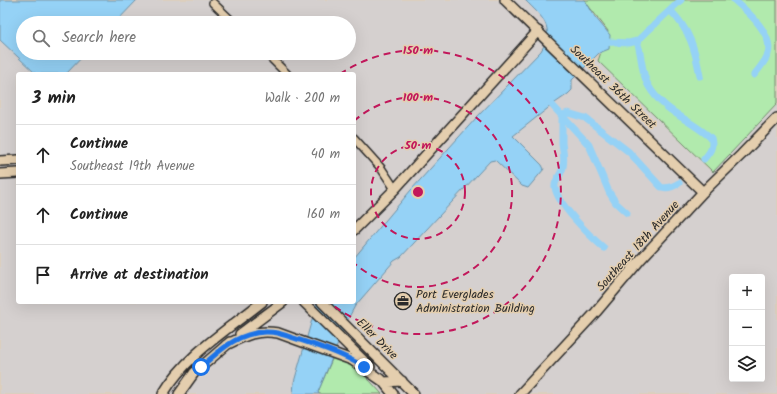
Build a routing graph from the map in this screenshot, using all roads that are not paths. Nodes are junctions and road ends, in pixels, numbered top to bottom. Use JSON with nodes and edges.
{"nodes":[{"id":1,"x":505,"y":0,"type":"edge"},
{"id":2,"x":213,"y":3,"type":"dead end"},
{"id":3,"x":227,"y":16,"type":"edge"},
{"id":4,"x":541,"y":34,"type":"junction"},
{"id":5,"x":273,"y":60,"type":"edge"},
{"id":6,"x":285,"y":72,"type":"edge"},
{"id":7,"x":777,"y":118,"type":"edge"},
{"id":8,"x":356,"y":140,"type":"edge"},
{"id":9,"x":16,"y":160,"type":"edge"},
{"id":10,"x":0,"y":161,"type":"edge"},
{"id":11,"x":16,"y":173,"type":"edge"},
{"id":12,"x":0,"y":174,"type":"edge"},
{"id":13,"x":396,"y":189,"type":"junction"},
{"id":14,"x":703,"y":192,"type":"junction"},
{"id":15,"x":386,"y":198,"type":"junction"},
{"id":16,"x":356,"y":220,"type":"edge"},
{"id":17,"x":356,"y":228,"type":"edge"},
{"id":18,"x":260,"y":304,"type":"edge"},
{"id":19,"x":280,"y":304,"type":"edge"},
{"id":20,"x":306,"y":304,"type":"edge"},
{"id":21,"x":324,"y":304,"type":"edge"},
{"id":22,"x":226,"y":345,"type":"junction"},
{"id":23,"x":402,"y":381,"type":"junction"},
{"id":24,"x":384,"y":382,"type":"junction"},
{"id":25,"x":163,"y":394,"type":"edge"},
{"id":26,"x":180,"y":394,"type":"edge"},
{"id":27,"x":393,"y":394,"type":"edge"},
{"id":28,"x":414,"y":394,"type":"edge"},
{"id":29,"x":520,"y":394,"type":"edge"}],
"edges":[{"from":1,"to":4,"type":"street","name":"Southeast 36th Street"},
{"from":2,"to":3,"type":"street"},
{"from":4,"to":13,"type":"street"},
{"from":4,"to":14,"type":"street","name":"Southeast 36th Street"},
{"from":5,"to":6,"type":"street"},
{"from":7,"to":14,"type":"street","name":"Southeast 18th Avenue"},
{"from":8,"to":13,"type":"street"},
{"from":9,"to":10,"type":"street"},
{"from":11,"to":12,"type":"street"},
{"from":13,"to":15,"type":"street"},
{"from":14,"to":29,"type":"street","name":"Southeast 18th Avenue"},
{"from":15,"to":16,"type":"street"},
{"from":15,"to":17,"type":"street"},
{"from":18,"to":25,"type":"street"},
{"from":19,"to":22,"type":"street"},
{"from":20,"to":24,"type":"street","name":"Eller Drive"},
{"from":21,"to":23,"type":"street","name":"Eller Drive"},
{"from":22,"to":24,"type":"street"},
{"from":22,"to":26,"type":"street"},
{"from":23,"to":24,"type":"street"},
{"from":23,"to":28,"type":"street","name":"Eller Drive"},
{"from":24,"to":27,"type":"street","name":"Eller Drive"}]}
